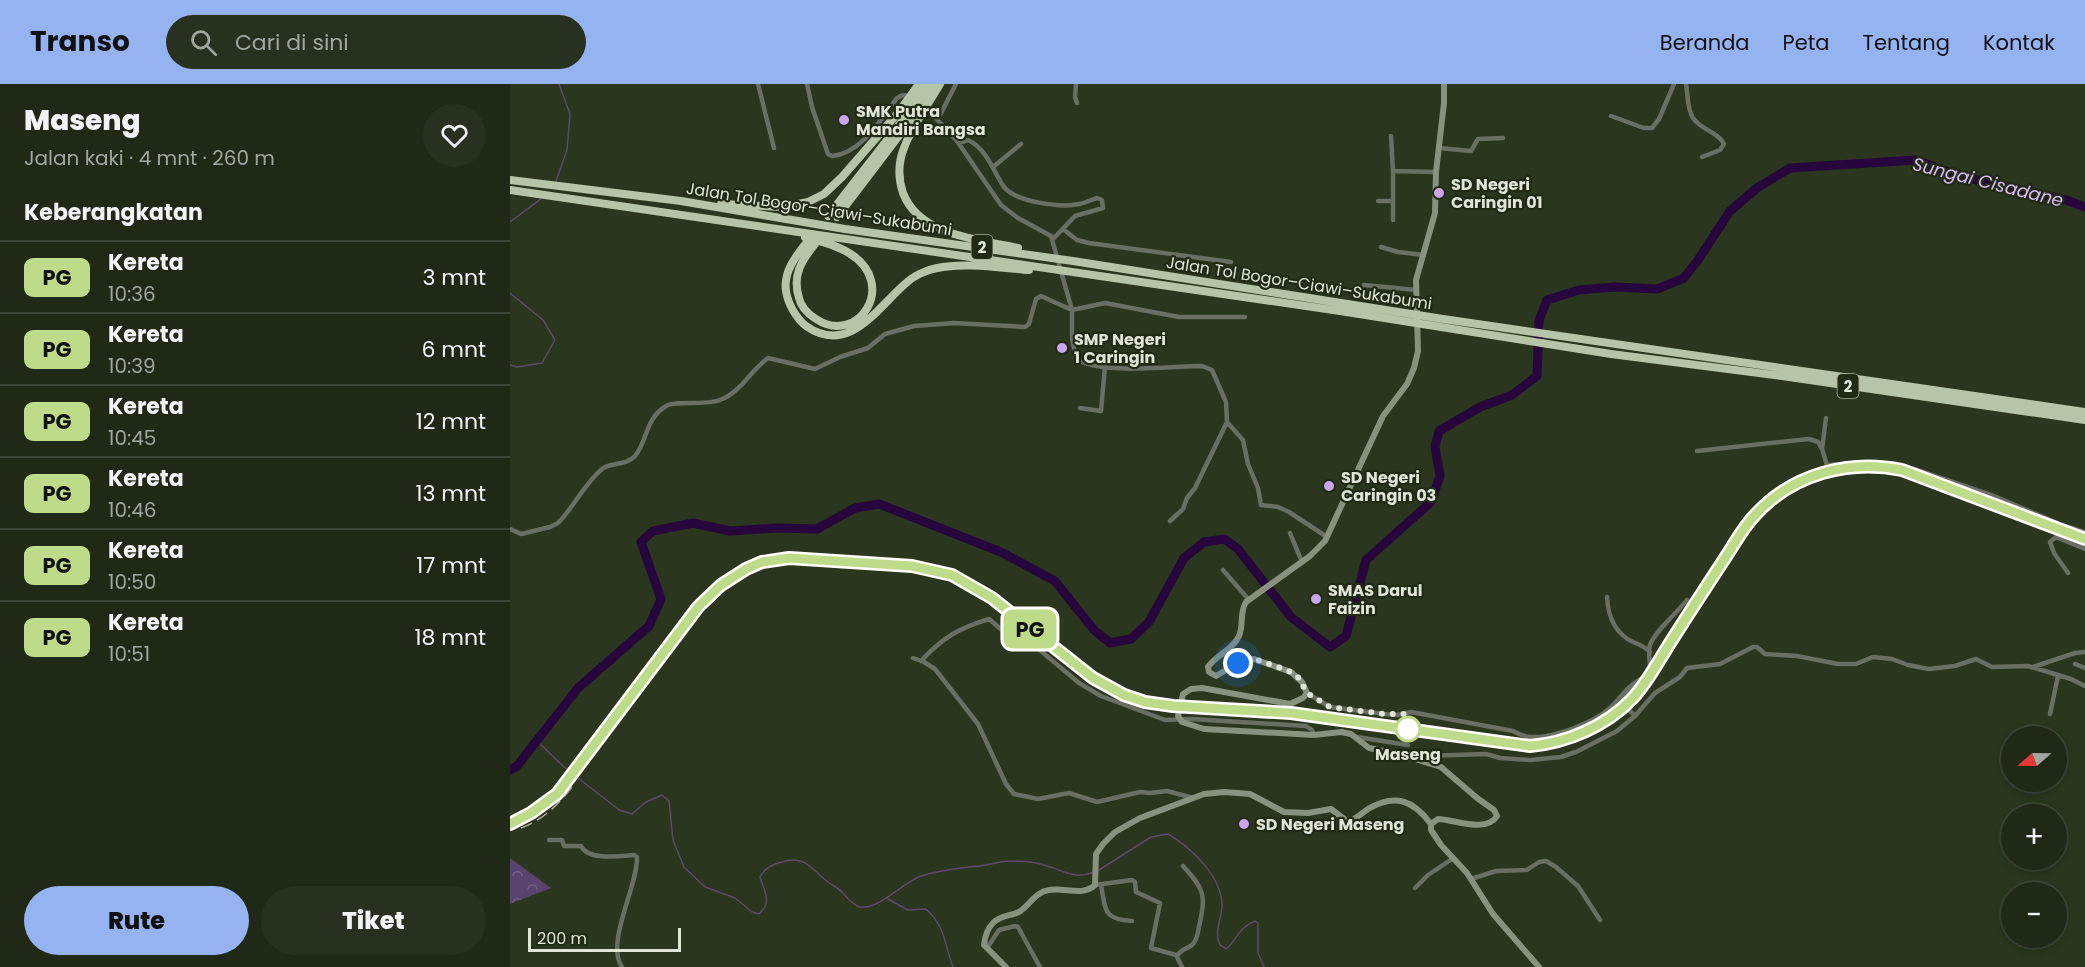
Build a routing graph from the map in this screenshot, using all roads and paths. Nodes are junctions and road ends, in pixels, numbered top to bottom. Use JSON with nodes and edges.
{"nodes":[{"id":1,"x":758,"y":84,"type":"edge"},
{"id":2,"x":807,"y":84,"type":"edge"},
{"id":3,"x":919,"y":84,"type":"edge"},
{"id":4,"x":925,"y":84,"type":"edge"},
{"id":5,"x":932,"y":84,"type":"edge"},
{"id":6,"x":940,"y":84,"type":"edge"},
{"id":7,"x":956,"y":84,"type":"edge"},
{"id":8,"x":1076,"y":84,"type":"edge"},
{"id":9,"x":1444,"y":84,"type":"edge"},
{"id":10,"x":1666,"y":84,"type":"edge"},
{"id":11,"x":1686,"y":84,"type":"edge"},
{"id":12,"x":1674,"y":85,"type":"edge"},
{"id":13,"x":908,"y":96,"type":"dead end"},
{"id":14,"x":1077,"y":103,"type":"dead end"},
{"id":15,"x":930,"y":112,"type":"dead end"},
{"id":16,"x":1611,"y":116,"type":"dead end"},
{"id":17,"x":938,"y":119,"type":"junction"},
{"id":18,"x":1391,"y":136,"type":"dead end"},
{"id":19,"x":1503,"y":138,"type":"dead end"},
{"id":20,"x":959,"y":143,"type":"junction"},
{"id":21,"x":1022,"y":144,"type":"dead end"},
{"id":22,"x":774,"y":148,"type":"dead end"},
{"id":23,"x":1438,"y":148,"type":"junction"},
{"id":24,"x":1702,"y":157,"type":"dead end"},
{"id":25,"x":993,"y":167,"type":"junction"},
{"id":26,"x":1393,"y":171,"type":"junction"},
{"id":27,"x":1436,"y":172,"type":"junction"},
{"id":28,"x":510,"y":180,"type":"edge"},
{"id":29,"x":510,"y":190,"type":"edge"},
{"id":30,"x":681,"y":201,"type":"junction"},
{"id":31,"x":1378,"y":201,"type":"dead end"},
{"id":32,"x":1392,"y":201,"type":"junction"},
{"id":33,"x":828,"y":216,"type":"dead end"},
{"id":34,"x":837,"y":217,"type":"dead end"},
{"id":35,"x":1393,"y":220,"type":"dead end"},
{"id":36,"x":776,"y":229,"type":"junction"},
{"id":37,"x":1063,"y":229,"type":"junction"},
{"id":38,"x":1053,"y":241,"type":"junction"},
{"id":39,"x":1381,"y":246,"type":"dead end"},
{"id":40,"x":1424,"y":255,"type":"junction"},
{"id":41,"x":1073,"y":261,"type":"junction"},
{"id":42,"x":1231,"y":262,"type":"dead end"},
{"id":43,"x":1079,"y":273,"type":"junction"},
{"id":44,"x":1364,"y":285,"type":"dead end"},
{"id":45,"x":1417,"y":290,"type":"junction"},
{"id":46,"x":1283,"y":299,"type":"junction"},
{"id":47,"x":1072,"y":310,"type":"junction"},
{"id":48,"x":1245,"y":317,"type":"dead end"},
{"id":49,"x":1443,"y":323,"type":"junction"},
{"id":50,"x":1105,"y":366,"type":"junction"},
{"id":51,"x":1080,"y":408,"type":"dead end"},
{"id":52,"x":2085,"y":412,"type":"edge"},
{"id":53,"x":1826,"y":418,"type":"dead end"},
{"id":54,"x":2085,"y":420,"type":"edge"},
{"id":55,"x":1227,"y":422,"type":"junction"},
{"id":56,"x":1822,"y":449,"type":"junction"},
{"id":57,"x":1697,"y":451,"type":"dead end"},
{"id":58,"x":1170,"y":521,"type":"dead end"},
{"id":59,"x":510,"y":529,"type":"edge"},
{"id":60,"x":2085,"y":532,"type":"edge"},
{"id":61,"x":1290,"y":533,"type":"dead end"},
{"id":62,"x":1327,"y":537,"type":"junction"},
{"id":63,"x":2085,"y":549,"type":"edge"},
{"id":64,"x":1302,"y":562,"type":"junction"},
{"id":65,"x":1223,"y":570,"type":"dead end"},
{"id":66,"x":2068,"y":573,"type":"dead end"},
{"id":67,"x":1607,"y":597,"type":"dead end"},
{"id":68,"x":1251,"y":599,"type":"junction"},
{"id":69,"x":1687,"y":600,"type":"dead end"},
{"id":70,"x":1650,"y":652,"type":"junction"},
{"id":71,"x":2085,"y":652,"type":"edge"},
{"id":72,"x":913,"y":658,"type":"dead end"},
{"id":73,"x":921,"y":661,"type":"junction"},
{"id":74,"x":2075,"y":664,"type":"dead end"},
{"id":75,"x":2033,"y":668,"type":"junction"},
{"id":76,"x":2085,"y":668,"type":"edge"},
{"id":77,"x":2058,"y":676,"type":"junction"},
{"id":78,"x":1642,"y":679,"type":"junction"},
{"id":79,"x":2085,"y":686,"type":"edge"},
{"id":80,"x":1307,"y":693,"type":"junction"},
{"id":81,"x":2050,"y":714,"type":"dead end"},
{"id":82,"x":1635,"y":716,"type":"junction"},
{"id":83,"x":1314,"y":735,"type":"junction"},
{"id":84,"x":1357,"y":737,"type":"junction"},
{"id":85,"x":1408,"y":745,"type":"dead end"},
{"id":86,"x":1414,"y":758,"type":"junction"},
{"id":87,"x":1193,"y":798,"type":"junction"},
{"id":88,"x":1431,"y":824,"type":"junction"},
{"id":89,"x":549,"y":840,"type":"dead end"},
{"id":90,"x":1452,"y":859,"type":"junction"},
{"id":91,"x":1183,"y":866,"type":"dead end"},
{"id":92,"x":1471,"y":879,"type":"junction"},
{"id":93,"x":1098,"y":885,"type":"junction"},
{"id":94,"x":1415,"y":888,"type":"dead end"},
{"id":95,"x":1600,"y":920,"type":"dead end"},
{"id":96,"x":1132,"y":921,"type":"dead end"},
{"id":97,"x":987,"y":948,"type":"junction"},
{"id":98,"x":1177,"y":956,"type":"junction"},
{"id":99,"x":622,"y":967,"type":"edge"},
{"id":100,"x":1006,"y":967,"type":"edge"},
{"id":101,"x":1040,"y":967,"type":"edge"},
{"id":102,"x":1182,"y":967,"type":"edge"},
{"id":103,"x":1539,"y":967,"type":"edge"}],
"edges":[{"from":1,"to":22,"type":"street"},
{"from":2,"to":13,"type":"street"},
{"from":3,"to":30,"type":"highway"},
{"from":4,"to":33,"type":"highway"},
{"from":5,"to":34,"type":"highway"},
{"from":6,"to":41,"type":"highway"},
{"from":7,"to":17,"type":"street"},
{"from":8,"to":14,"type":"street"},
{"from":9,"to":23,"type":"street"},
{"from":10,"to":12,"type":"street"},
{"from":11,"to":24,"type":"street"},
{"from":12,"to":16,"type":"street"},
{"from":15,"to":17,"type":"street"},
{"from":17,"to":20,"type":"street"},
{"from":18,"to":26,"type":"street"},
{"from":19,"to":23,"type":"street"},
{"from":20,"to":25,"type":"street"},
{"from":20,"to":38,"type":"street"},
{"from":21,"to":25,"type":"street"},
{"from":23,"to":27,"type":"street"},
{"from":25,"to":37,"type":"street"},
{"from":26,"to":27,"type":"street"},
{"from":26,"to":32,"type":"street"},
{"from":27,"to":40,"type":"street"},
{"from":28,"to":30,"type":"highway","name":"Jalan Tol Bogor–Ciawi–Sukabumi","number":"2"},
{"from":29,"to":36,"type":"highway","name":"Jalan Tol Bogor–Ciawi–Sukabumi","number":"2"},
{"from":30,"to":41,"type":"highway","name":"Jalan Tol Bogor–Ciawi–Sukabumi","number":"2"},
{"from":31,"to":32,"type":"street"},
{"from":32,"to":35,"type":"street"},
{"from":36,"to":43,"type":"highway","name":"Jalan Tol Bogor–Ciawi–Sukabumi","number":"2"},
{"from":36,"to":43,"type":"highway"},
{"from":37,"to":38,"type":"street"},
{"from":37,"to":42,"type":"street"},
{"from":38,"to":47,"type":"street"},
{"from":39,"to":40,"type":"street"},
{"from":40,"to":45,"type":"street"},
{"from":41,"to":46,"type":"highway","name":"Jalan Tol Bogor–Ciawi–Sukabumi","number":"2"},
{"from":43,"to":46,"type":"highway","name":"Jalan Tol Bogor–Ciawi–Sukabumi","number":"2"},
{"from":44,"to":45,"type":"street"},
{"from":45,"to":62,"type":"street"},
{"from":46,"to":49,"type":"highway","name":"Jalan Tol Bogor–Ciawi–Sukabumi","number":"2"},
{"from":47,"to":48,"type":"street"},
{"from":47,"to":50,"type":"street"},
{"from":47,"to":59,"type":"street"},
{"from":49,"to":52,"type":"highway","name":"Jalan Tol Bogor–Ciawi–Sukabumi","number":"2"},
{"from":49,"to":54,"type":"highway","name":"Jalan Tol Bogor–Ciawi–Sukabumi","number":"2"},
{"from":50,"to":51,"type":"street"},
{"from":50,"to":55,"type":"street"},
{"from":53,"to":56,"type":"street"},
{"from":55,"to":58,"type":"street"},
{"from":55,"to":62,"type":"street"},
{"from":56,"to":57,"type":"street"},
{"from":56,"to":60,"type":"street"},
{"from":61,"to":64,"type":"street"},
{"from":62,"to":64,"type":"street"},
{"from":63,"to":66,"type":"street"},
{"from":64,"to":68,"type":"street"},
{"from":65,"to":68,"type":"street"},
{"from":67,"to":70,"type":"street"},
{"from":68,"to":80,"type":"street"},
{"from":69,"to":70,"type":"street"},
{"from":70,"to":78,"type":"street"},
{"from":71,"to":75,"type":"street"},
{"from":72,"to":73,"type":"street"},
{"from":73,"to":83,"type":"street"},
{"from":73,"to":87,"type":"street"},
{"from":74,"to":76,"type":"street"},
{"from":75,"to":77,"type":"street"},
{"from":75,"to":82,"type":"street"},
{"from":77,"to":79,"type":"street"},
{"from":77,"to":81,"type":"street"},
{"from":78,"to":80,"type":"street"},
{"from":78,"to":82,"type":"street"},
{"from":80,"to":83,"type":"street"},
{"from":82,"to":86,"type":"street"},
{"from":83,"to":84,"type":"street"},
{"from":84,"to":85,"type":"street"},
{"from":84,"to":86,"type":"street"},
{"from":86,"to":88,"type":"street"},
{"from":87,"to":88,"type":"street"},
{"from":87,"to":93,"type":"street"},
{"from":88,"to":90,"type":"street"},
{"from":89,"to":99,"type":"street"},
{"from":90,"to":92,"type":"street"},
{"from":90,"to":94,"type":"street"},
{"from":91,"to":98,"type":"street"},
{"from":92,"to":95,"type":"street"},
{"from":92,"to":103,"type":"street"},
{"from":93,"to":96,"type":"street"},
{"from":93,"to":97,"type":"street"},
{"from":93,"to":98,"type":"street"},
{"from":97,"to":100,"type":"street"},
{"from":97,"to":101,"type":"street"},
{"from":98,"to":102,"type":"street"}]}
